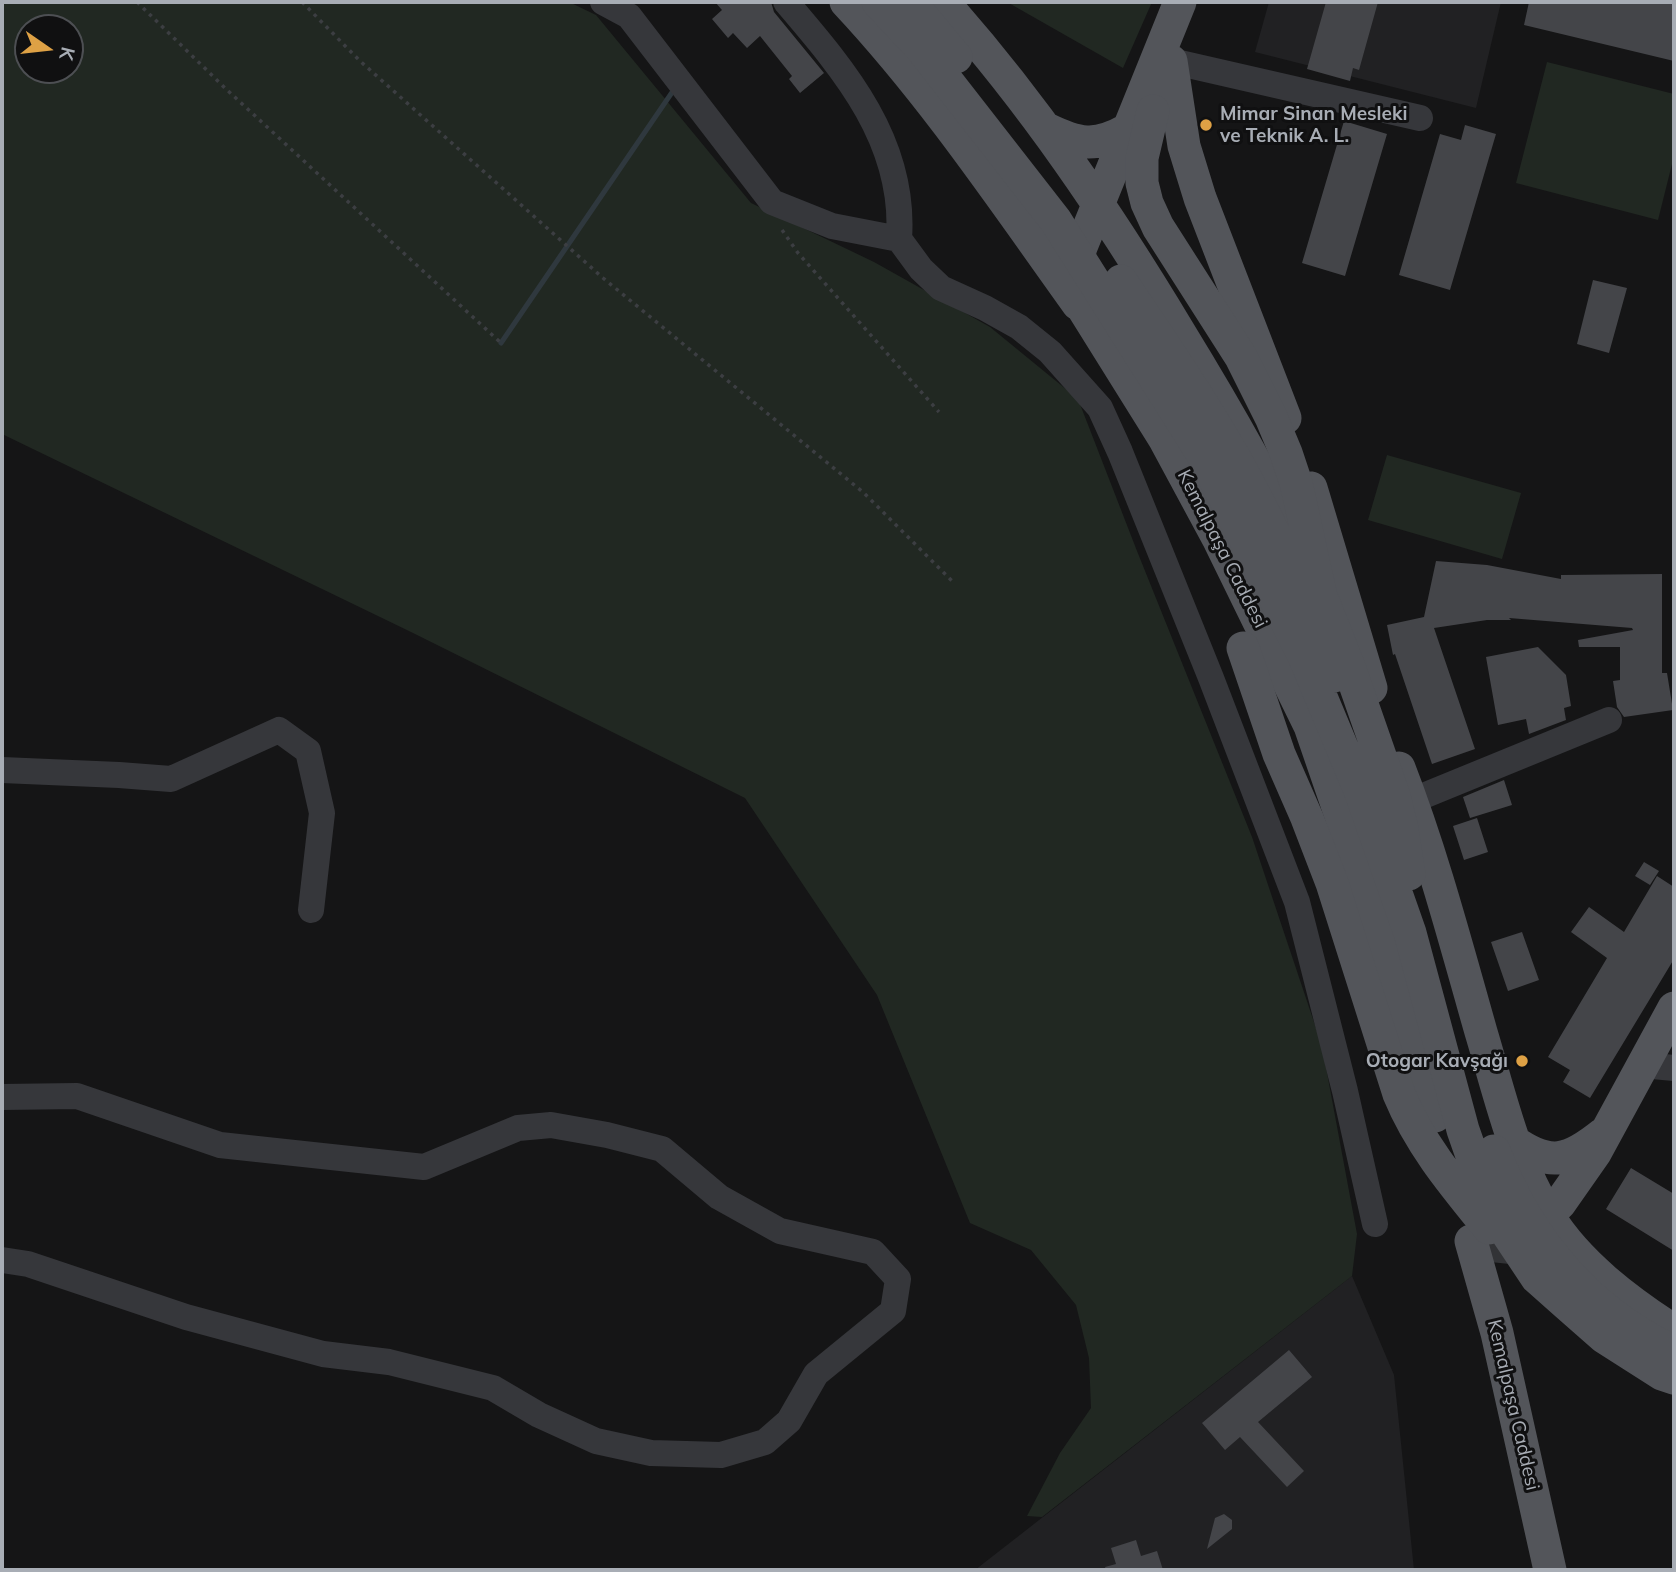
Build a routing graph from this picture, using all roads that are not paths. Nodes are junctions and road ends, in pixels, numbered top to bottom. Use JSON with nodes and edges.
{"nodes":[{"id":1,"x":603,"y":2,"type":"edge"},
{"id":2,"x":786,"y":2,"type":"edge"},
{"id":3,"x":846,"y":2,"type":"edge"},
{"id":4,"x":878,"y":2,"type":"edge"},
{"id":5,"x":910,"y":2,"type":"edge"},
{"id":6,"x":943,"y":2,"type":"edge"},
{"id":7,"x":1180,"y":2,"type":"edge"},
{"id":8,"x":1195,"y":2,"type":"edge"},
{"id":9,"x":1153,"y":96,"type":"junction"},
{"id":10,"x":1420,"y":118,"type":"dead end"},
{"id":11,"x":1046,"y":129,"type":"junction"},
{"id":12,"x":1098,"y":202,"type":"junction"},
{"id":13,"x":899,"y":239,"type":"junction"},
{"id":14,"x":1138,"y":264,"type":"junction"},
{"id":15,"x":1082,"y":308,"type":"junction"},
{"id":16,"x":1227,"y":410,"type":"junction"},
{"id":17,"x":1164,"y":438,"type":"junction"},
{"id":18,"x":1219,"y":540,"type":"junction"},
{"id":19,"x":1319,"y":589,"type":"junction"},
{"id":20,"x":1609,"y":720,"type":"dead end"},
{"id":21,"x":1383,"y":727,"type":"junction"},
{"id":22,"x":2,"y":770,"type":"edge"},
{"id":23,"x":1412,"y":801,"type":"junction"},
{"id":24,"x":1422,"y":833,"type":"junction"},
{"id":25,"x":1353,"y":851,"type":"junction"},
{"id":26,"x":1409,"y":874,"type":"junction"},
{"id":27,"x":311,"y":910,"type":"dead end"},
{"id":28,"x":1674,"y":1008,"type":"edge"},
{"id":29,"x":1658,"y":1067,"type":"edge"},
{"id":30,"x":2,"y":1097,"type":"edge"},
{"id":31,"x":1435,"y":1116,"type":"dead end"},
{"id":32,"x":1605,"y":1133,"type":"junction"},
{"id":33,"x":1513,"y":1141,"type":"junction"},
{"id":34,"x":1375,"y":1224,"type":"dead end"},
{"id":35,"x":1550,"y":1225,"type":"junction"},
{"id":36,"x":1471,"y":1241,"type":"tunnel mouth"},
{"id":37,"x":2,"y":1260,"type":"edge"},
{"id":38,"x":1500,"y":1263,"type":"tunnel mouth"},
{"id":39,"x":1537,"y":1278,"type":"junction"},
{"id":40,"x":1646,"y":1312,"type":"junction"},
{"id":41,"x":1674,"y":1331,"type":"edge"},
{"id":42,"x":1497,"y":1333,"type":"junction"},
{"id":43,"x":1674,"y":1341,"type":"edge"},
{"id":44,"x":1674,"y":1352,"type":"edge"},
{"id":45,"x":1674,"y":1378,"type":"edge"},
{"id":46,"x":1550,"y":1570,"type":"edge"}],
"edges":[{"from":1,"to":13,"type":"street"},
{"from":2,"to":13,"type":"street"},
{"from":3,"to":15,"type":"main road"},
{"from":4,"to":39,"type":"main road","bridge":true},
{"from":5,"to":26,"type":"main road","bridge":true},
{"from":6,"to":11,"type":"main road"},
{"from":7,"to":9,"type":"main road","name":"Kemalpaşa Caddesi"},
{"from":8,"to":9,"type":"main road"},
{"from":9,"to":10,"type":"street"},
{"from":9,"to":11,"type":"main road"},
{"from":9,"to":12,"type":"main road","name":"Kemalpaşa Caddesi"},
{"from":9,"to":14,"type":"main road"},
{"from":9,"to":19,"type":"main road","bridge":true},
{"from":9,"to":21,"type":"main road"},
{"from":11,"to":12,"type":"main road"},
{"from":12,"to":14,"type":"main road"},
{"from":12,"to":15,"type":"main road","name":"Kemalpaşa Caddesi"},
{"from":13,"to":34,"type":"street"},
{"from":14,"to":16,"type":"main road"},
{"from":15,"to":17,"type":"main road","name":"Kemalpaşa Caddesi"},
{"from":16,"to":17,"type":"main road"},
{"from":16,"to":19,"type":"main road"},
{"from":17,"to":18,"type":"main road","name":"Kemalpaşa Caddesi"},
{"from":18,"to":25,"type":"main road","name":"Kemalpaşa Caddesi"},
{"from":18,"to":39,"type":"main road","bridge":true},
{"from":19,"to":21,"type":"main road"},
{"from":19,"to":26,"type":"main road","bridge":true},
{"from":20,"to":23,"type":"street"},
{"from":21,"to":23,"type":"main road"},
{"from":22,"to":27,"type":"street"},
{"from":23,"to":24,"type":"main road"},
{"from":24,"to":25,"type":"main road"},
{"from":24,"to":33,"type":"main road"},
{"from":25,"to":31,"type":"main road","name":"Kemalpaşa Caddesi"},
{"from":26,"to":44,"type":"main road","bridge":true},
{"from":28,"to":29,"type":"main road"},
{"from":29,"to":32,"type":"main road"},
{"from":30,"to":37,"type":"street"},
{"from":32,"to":33,"type":"main road"},
{"from":32,"to":35,"type":"main road"},
{"from":33,"to":35,"type":"main road"},
{"from":35,"to":40,"type":"main road"},
{"from":36,"to":42,"type":"main road","name":"Kemalpaşa Caddesi"},
{"from":38,"to":42,"type":"main road"},
{"from":39,"to":45,"type":"main road","bridge":true},
{"from":40,"to":41,"type":"main road"},
{"from":40,"to":43,"type":"main road"},
{"from":42,"to":46,"type":"main road","name":"Kemalpaşa Caddesi"}]}
